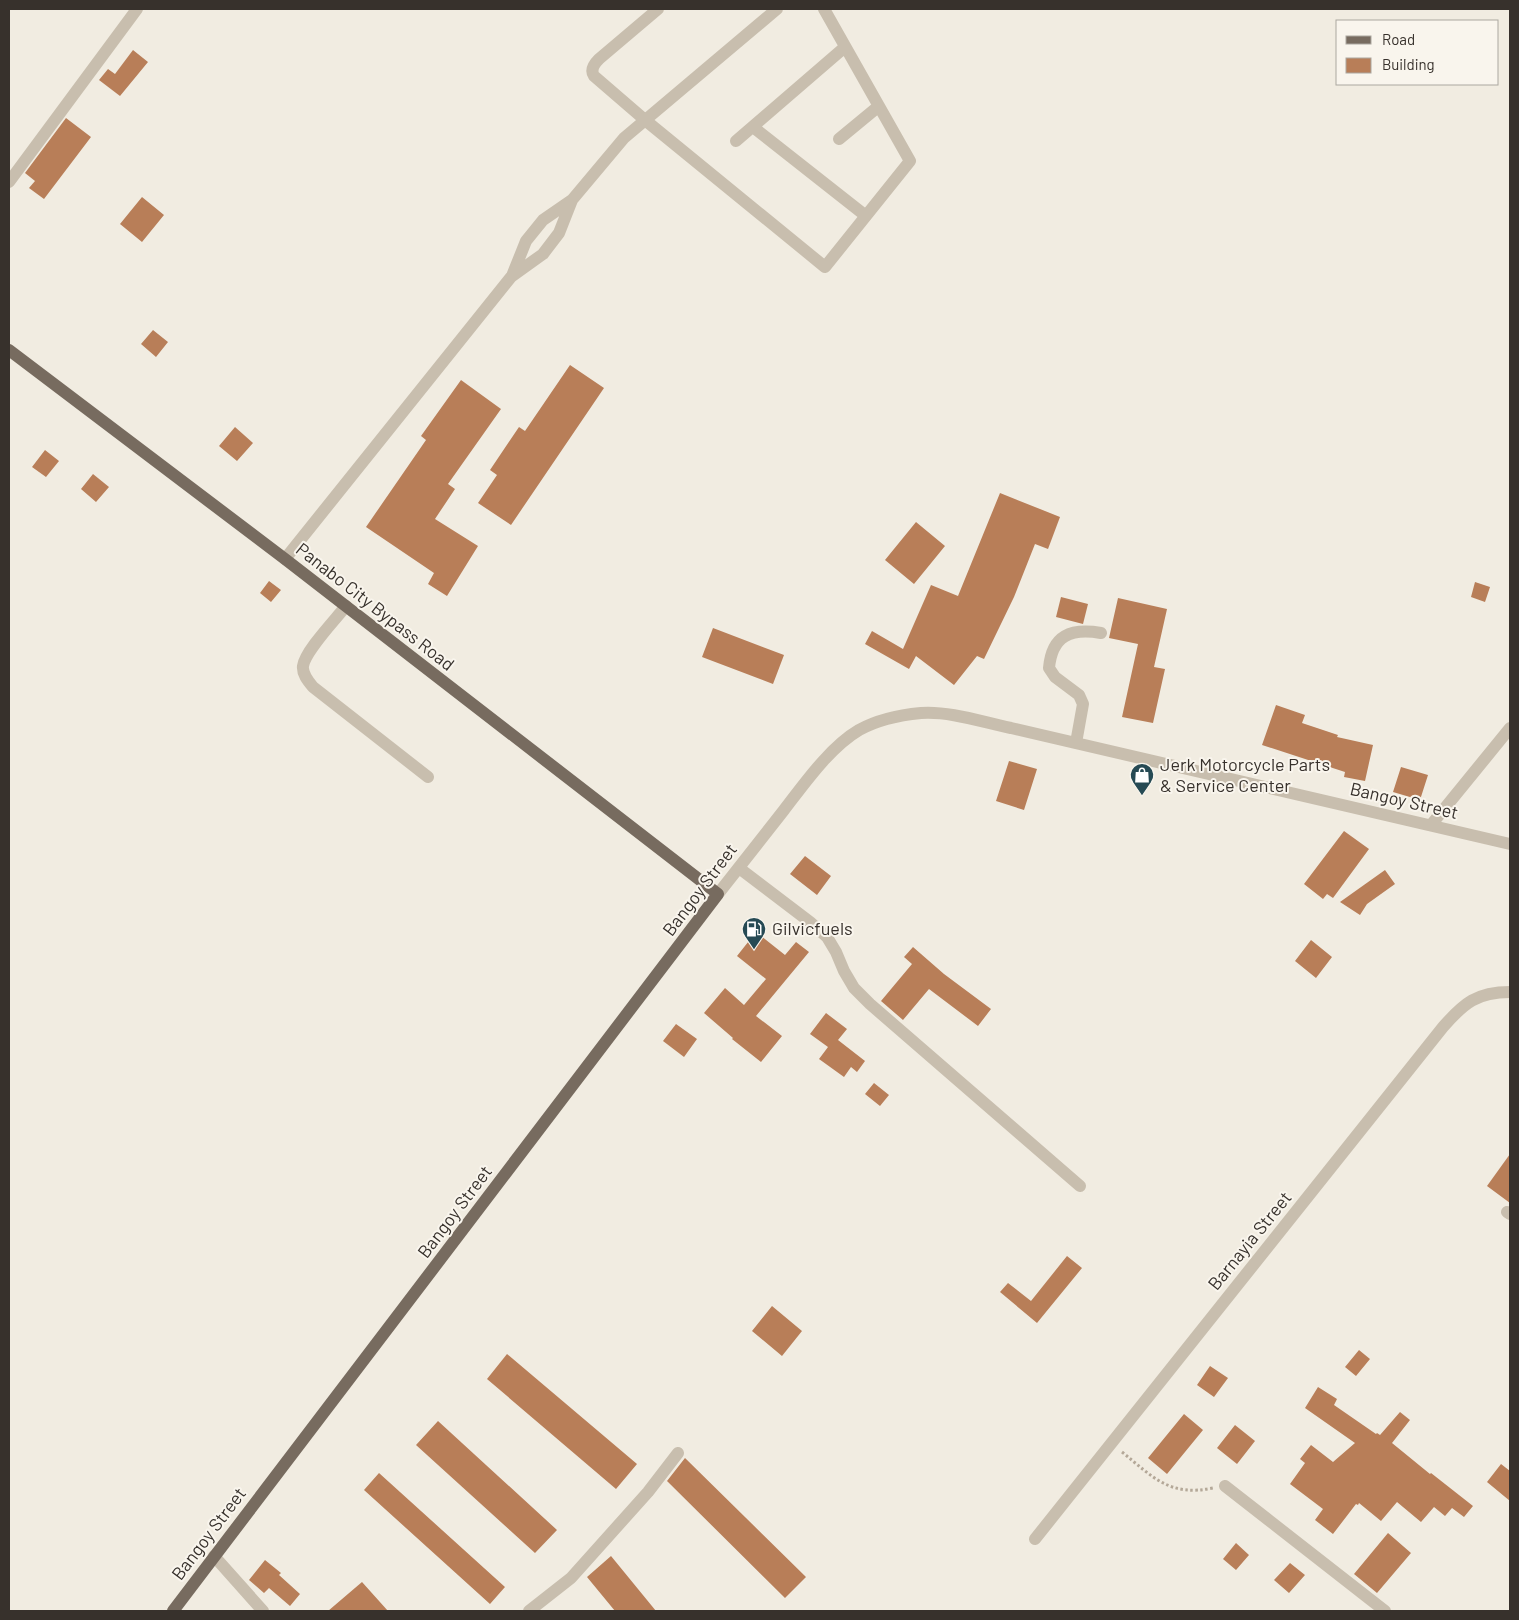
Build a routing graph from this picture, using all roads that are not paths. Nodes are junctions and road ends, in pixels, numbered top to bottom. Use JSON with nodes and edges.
{"nodes":[{"id":1,"x":137,"y":9,"type":"edge"},
{"id":2,"x":658,"y":9,"type":"edge"},
{"id":3,"x":777,"y":9,"type":"edge"},
{"id":4,"x":824,"y":9,"type":"edge"},
{"id":5,"x":846,"y":47,"type":"junction"},
{"id":6,"x":879,"y":106,"type":"junction"},
{"id":7,"x":644,"y":120,"type":"junction"},
{"id":8,"x":753,"y":126,"type":"junction"},
{"id":9,"x":838,"y":139,"type":"dead end"},
{"id":10,"x":736,"y":141,"type":"dead end"},
{"id":11,"x":9,"y":182,"type":"edge"},
{"id":12,"x":572,"y":200,"type":"junction"},
{"id":13,"x":866,"y":216,"type":"junction"},
{"id":14,"x":511,"y":277,"type":"junction"},
{"id":15,"x":9,"y":350,"type":"edge"},
{"id":16,"x":285,"y":559,"type":"junction"},
{"id":17,"x":346,"y":606,"type":"junction"},
{"id":18,"x":1101,"y":634,"type":"dead end"},
{"id":19,"x":1510,"y":728,"type":"edge"},
{"id":20,"x":1076,"y":743,"type":"junction"},
{"id":21,"x":428,"y":777,"type":"dead end"},
{"id":22,"x":1431,"y":826,"type":"junction"},
{"id":23,"x":1510,"y":844,"type":"edge"},
{"id":24,"x":739,"y":868,"type":"junction"},
{"id":25,"x":718,"y":894,"type":"junction"},
{"id":26,"x":1510,"y":992,"type":"edge"},
{"id":27,"x":1080,"y":1186,"type":"dead end"},
{"id":28,"x":678,"y":1453,"type":"dead end"},
{"id":29,"x":1225,"y":1486,"type":"road end"},
{"id":30,"x":1035,"y":1539,"type":"dead end"},
{"id":31,"x":214,"y":1556,"type":"junction"},
{"id":32,"x":173,"y":1611,"type":"edge"},
{"id":33,"x":263,"y":1611,"type":"edge"},
{"id":34,"x":529,"y":1611,"type":"edge"},
{"id":35,"x":1385,"y":1611,"type":"edge"}],
"edges":[{"from":1,"to":11,"type":"street"},
{"from":2,"to":7,"type":"street"},
{"from":3,"to":7,"type":"street"},
{"from":4,"to":5,"type":"street"},
{"from":5,"to":6,"type":"street"},
{"from":5,"to":8,"type":"street"},
{"from":6,"to":9,"type":"street"},
{"from":6,"to":13,"type":"street"},
{"from":7,"to":12,"type":"street"},
{"from":7,"to":13,"type":"street"},
{"from":8,"to":10,"type":"street"},
{"from":8,"to":13,"type":"street"},
{"from":12,"to":14,"type":"street"},
{"from":12,"to":14,"type":"street"},
{"from":14,"to":16,"type":"street"},
{"from":15,"to":16,"type":"main road","name":"Panabo City Bypass Road"},
{"from":16,"to":17,"type":"main road","name":"Panabo City Bypass Road"},
{"from":17,"to":21,"type":"street"},
{"from":17,"to":25,"type":"main road","name":"Panabo City Bypass Road"},
{"from":18,"to":20,"type":"street"},
{"from":19,"to":22,"type":"street"},
{"from":20,"to":22,"type":"street","name":"Bangoy Street"},
{"from":20,"to":24,"type":"street","name":"Bangoy Street"},
{"from":22,"to":23,"type":"street","name":"Bangoy Street"},
{"from":24,"to":25,"type":"street","name":"Bangoy Street"},
{"from":24,"to":27,"type":"street"},
{"from":25,"to":31,"type":"main road","name":"Bangoy Street"},
{"from":26,"to":30,"type":"street","name":"Barnayia Street"},
{"from":28,"to":34,"type":"street"},
{"from":29,"to":35,"type":"street"},
{"from":31,"to":32,"type":"main road","name":"Bangoy Street"},
{"from":31,"to":33,"type":"street"}]}
